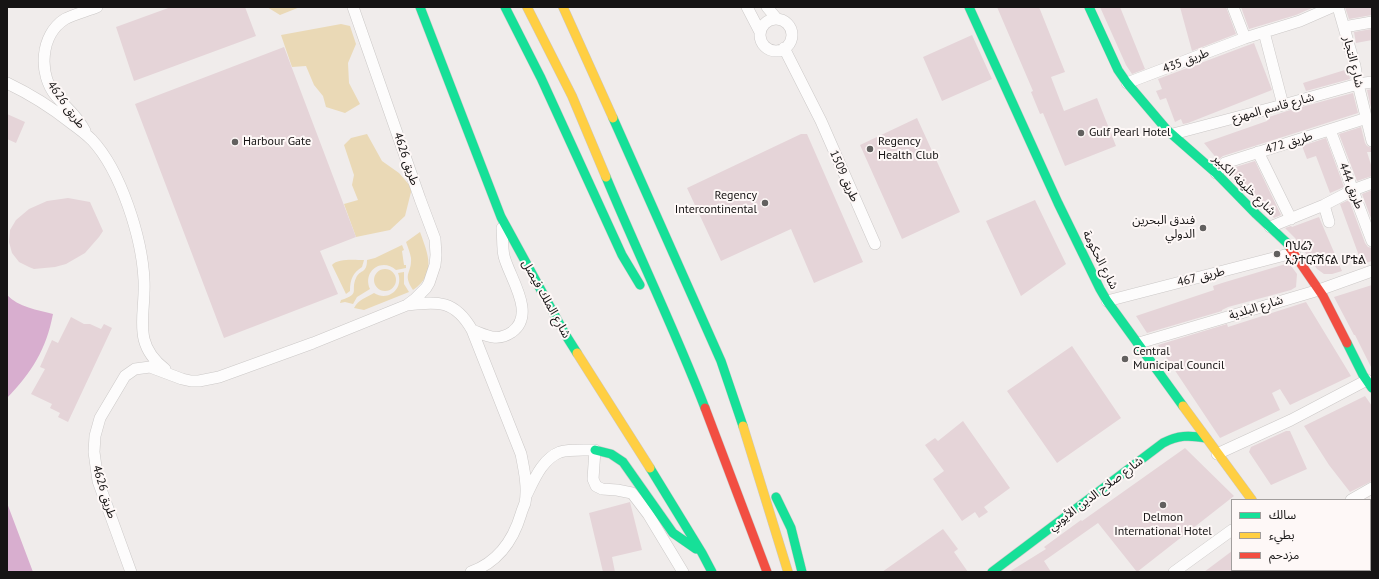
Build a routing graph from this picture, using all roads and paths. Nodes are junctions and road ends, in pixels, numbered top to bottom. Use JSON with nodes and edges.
{"nodes":[{"id":1,"x":97,"y":7,"type":"edge"},
{"id":2,"x":353,"y":7,"type":"edge"},
{"id":3,"x":420,"y":7,"type":"edge"},
{"id":4,"x":505,"y":7,"type":"edge"},
{"id":5,"x":527,"y":7,"type":"edge"},
{"id":6,"x":563,"y":7,"type":"edge"},
{"id":7,"x":747,"y":7,"type":"edge"},
{"id":8,"x":767,"y":7,"type":"edge"},
{"id":9,"x":969,"y":7,"type":"edge"},
{"id":10,"x":1090,"y":7,"type":"edge"},
{"id":11,"x":1233,"y":7,"type":"edge"},
{"id":12,"x":1332,"y":7,"type":"edge"},
{"id":13,"x":1338,"y":7,"type":"edge"},
{"id":14,"x":777,"y":19,"type":"junction"},
{"id":15,"x":1372,"y":22,"type":"edge"},
{"id":16,"x":1344,"y":27,"type":"junction"},
{"id":17,"x":760,"y":32,"type":"junction"},
{"id":18,"x":1264,"y":32,"type":"junction"},
{"id":19,"x":1245,"y":38,"type":"junction"},
{"id":20,"x":785,"y":47,"type":"junction"},
{"id":21,"x":1372,"y":82,"type":"edge"},
{"id":22,"x":7,"y":83,"type":"edge"},
{"id":23,"x":1128,"y":83,"type":"junction"},
{"id":24,"x":1358,"y":84,"type":"junction"},
{"id":25,"x":1283,"y":105,"type":"junction"},
{"id":26,"x":1367,"y":118,"type":"junction"},
{"id":27,"x":1330,"y":130,"type":"junction"},
{"id":28,"x":1174,"y":134,"type":"junction"},
{"id":29,"x":87,"y":135,"type":"junction"},
{"id":30,"x":1372,"y":141,"type":"edge"},
{"id":31,"x":1258,"y":152,"type":"junction"},
{"id":32,"x":1216,"y":173,"type":"junction"},
{"id":33,"x":1372,"y":184,"type":"edge"},
{"id":34,"x":1353,"y":190,"type":"junction"},
{"id":35,"x":1324,"y":205,"type":"junction"},
{"id":36,"x":501,"y":218,"type":"junction"},
{"id":37,"x":1291,"y":219,"type":"junction"},
{"id":38,"x":1329,"y":222,"type":"dead end"},
{"id":39,"x":1270,"y":227,"type":"junction"},
{"id":40,"x":1372,"y":241,"type":"edge"},
{"id":41,"x":875,"y":244,"type":"dead end"},
{"id":42,"x":1295,"y":255,"type":"junction"},
{"id":43,"x":1372,"y":271,"type":"edge"},
{"id":44,"x":1319,"y":290,"type":"junction"},
{"id":45,"x":1107,"y":301,"type":"junction"},
{"id":46,"x":406,"y":305,"type":"junction"},
{"id":47,"x":472,"y":330,"type":"junction"},
{"id":48,"x":1139,"y":343,"type":"junction"},
{"id":49,"x":690,"y":369,"type":"junction"},
{"id":50,"x":175,"y":377,"type":"junction"},
{"id":51,"x":1369,"y":384,"type":"edge"},
{"id":52,"x":1206,"y":438,"type":"junction"},
{"id":53,"x":595,"y":450,"type":"junction"},
{"id":54,"x":1217,"y":454,"type":"junction"},
{"id":55,"x":755,"y":462,"type":"junction"},
{"id":56,"x":1372,"y":488,"type":"edge"},
{"id":57,"x":525,"y":497,"type":"junction"},
{"id":58,"x":1251,"y":499,"type":"edge"},
{"id":59,"x":1353,"y":499,"type":"edge"},
{"id":60,"x":1231,"y":531,"type":"edge"},
{"id":61,"x":702,"y":553,"type":"junction"},
{"id":62,"x":131,"y":572,"type":"edge"},
{"id":63,"x":471,"y":572,"type":"edge"},
{"id":64,"x":683,"y":572,"type":"edge"},
{"id":65,"x":712,"y":572,"type":"edge"},
{"id":66,"x":767,"y":572,"type":"edge"},
{"id":67,"x":788,"y":572,"type":"edge"},
{"id":68,"x":802,"y":572,"type":"edge"},
{"id":69,"x":992,"y":572,"type":"edge"},
{"id":70,"x":1174,"y":572,"type":"edge"}],
"edges":[{"from":1,"to":29,"type":"street","name":"طريق 4626"},
{"from":2,"to":46,"type":"street","name":"طريق 4626"},
{"from":3,"to":36,"type":"main road","name":"شارع الملك فيصل"},
{"from":4,"to":49,"type":"main road"},
{"from":5,"to":49,"type":"main road"},
{"from":6,"to":55,"type":"main road"},
{"from":7,"to":17,"type":"street"},
{"from":8,"to":14,"type":"street"},
{"from":9,"to":45,"type":"main road","name":"شارع الحكومة"},
{"from":10,"to":23,"type":"main road","name":"شارع خليفة الكبير"},
{"from":11,"to":19,"type":"street"},
{"from":12,"to":18,"type":"street","name":"طريق 435"},
{"from":13,"to":16,"type":"street","name":"شارع التجار"},
{"from":14,"to":17,"type":"street"},
{"from":14,"to":20,"type":"street"},
{"from":15,"to":16,"type":"street"},
{"from":16,"to":24,"type":"street","name":"شارع التجار"},
{"from":17,"to":20,"type":"street"},
{"from":18,"to":19,"type":"street","name":"طريق 435"},
{"from":18,"to":25,"type":"street"},
{"from":19,"to":23,"type":"street","name":"طريق 435"},
{"from":20,"to":41,"type":"street","name":"طريق 1509"},
{"from":21,"to":24,"type":"street","name":"شارع قاسم المهزع"},
{"from":22,"to":29,"type":"street","name":"طريق 4626"},
{"from":23,"to":28,"type":"main road","name":"شارع خليفة الكبير"},
{"from":24,"to":25,"type":"street","name":"شارع قاسم المهزع"},
{"from":24,"to":26,"type":"street","name":"شارع التجار"},
{"from":25,"to":28,"type":"street","name":"شارع قاسم المهزع"},
{"from":26,"to":27,"type":"street","name":"طريق 472"},
{"from":26,"to":30,"type":"street","name":"شارع التجار"},
{"from":27,"to":31,"type":"street","name":"طريق 472"},
{"from":27,"to":34,"type":"street","name":"طريق 444"},
{"from":28,"to":32,"type":"main road","name":"شارع خليفة الكبير"},
{"from":29,"to":50,"type":"street","name":"طريق 4626"},
{"from":31,"to":32,"type":"street","name":"طريق 472"},
{"from":31,"to":37,"type":"street"},
{"from":32,"to":39,"type":"main road","name":"شارع خليفة الكبير"},
{"from":33,"to":34,"type":"street"},
{"from":34,"to":35,"type":"street"},
{"from":34,"to":40,"type":"street","name":"طريق 444"},
{"from":35,"to":37,"type":"street"},
{"from":35,"to":38,"type":"street"},
{"from":36,"to":47,"type":"street"},
{"from":36,"to":61,"type":"main road","name":"شارع الملك فيصل"},
{"from":37,"to":39,"type":"street"},
{"from":39,"to":42,"type":"main road","name":"شارع خليفة الكبير"},
{"from":42,"to":44,"type":"main road","name":"شارع خليفة الكبير"},
{"from":42,"to":45,"type":"street","name":"طريق 467"},
{"from":43,"to":44,"type":"street","name":"شارع البلدية"},
{"from":44,"to":48,"type":"street","name":"شارع البلدية"},
{"from":44,"to":51,"type":"main road","name":"شارع خليفة الكبير"},
{"from":45,"to":48,"type":"main road","name":"شارع الحكومة"},
{"from":46,"to":47,"type":"street","name":"طريق 4626"},
{"from":46,"to":50,"type":"street","name":"طريق 4626"},
{"from":47,"to":57,"type":"street","name":"طريق 4626"},
{"from":48,"to":52,"type":"main road","name":"شارع الحكومة"},
{"from":49,"to":66,"type":"main road"},
{"from":50,"to":62,"type":"street","name":"طريق 4626"},
{"from":51,"to":54,"type":"street"},
{"from":52,"to":54,"type":"main road","name":"شارع الحكومة"},
{"from":52,"to":69,"type":"main road","name":"شارع صلاح الدين الأيوبي"},
{"from":53,"to":57,"type":"street","name":"طريق 4626"},
{"from":53,"to":61,"type":"main road"},
{"from":53,"to":64,"type":"street"},
{"from":54,"to":58,"type":"main road","name":"شارع الحكومة"},
{"from":55,"to":67,"type":"main road"},
{"from":55,"to":68,"type":"main road"},
{"from":56,"to":59,"type":"street"},
{"from":57,"to":63,"type":"street","name":"طريق 4626"},
{"from":60,"to":70,"type":"street"},
{"from":61,"to":65,"type":"main road","name":"شارع الملك فيصل"}]}
